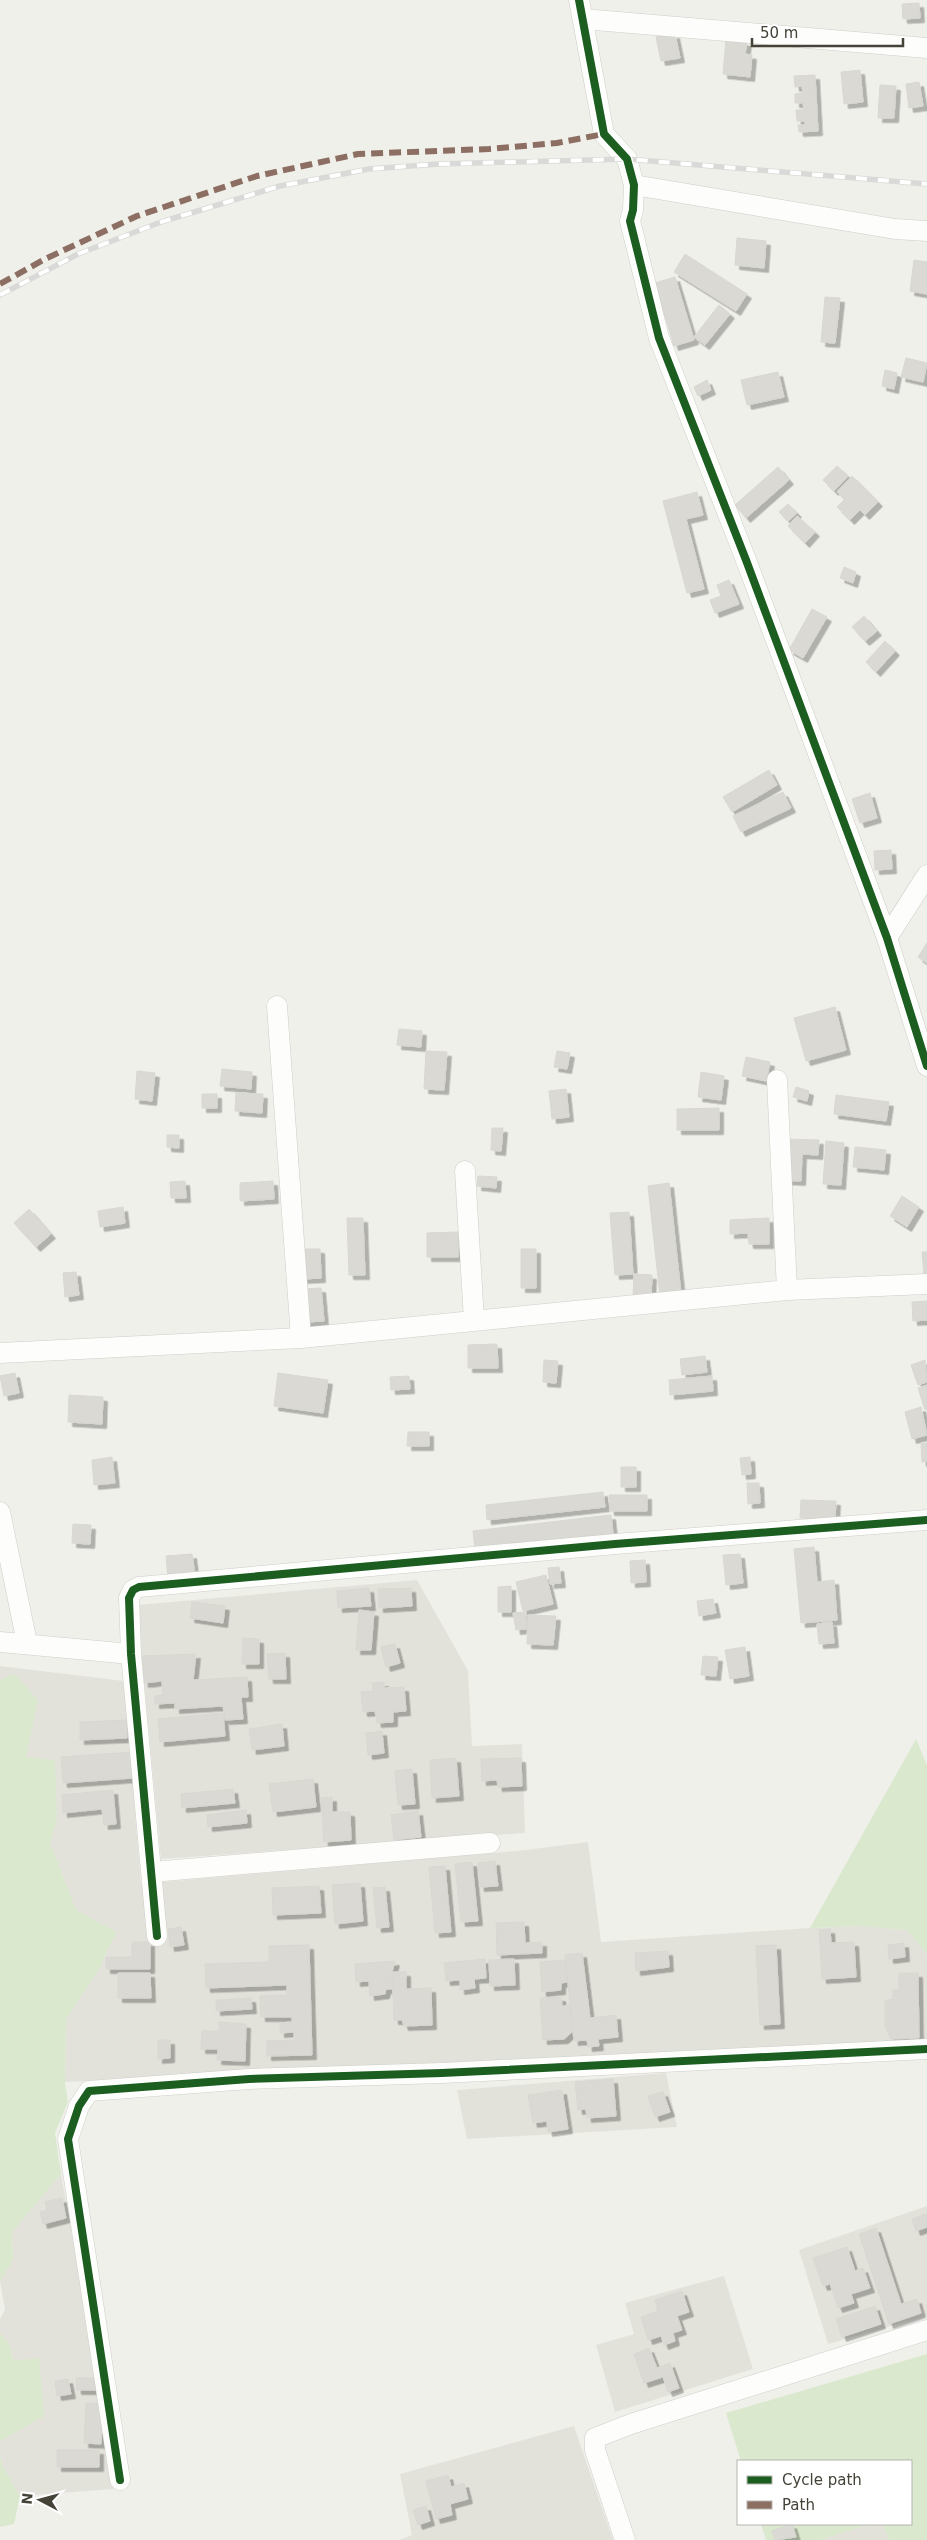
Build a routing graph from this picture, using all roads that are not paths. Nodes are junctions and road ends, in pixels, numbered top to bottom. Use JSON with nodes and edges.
{"nodes":[{"id":1,"x":581,"y":10,"type":"edge"},
{"id":2,"x":927,"y":48,"type":"edge"},
{"id":3,"x":634,"y":185,"type":"junction"},
{"id":4,"x":927,"y":231,"type":"edge"},
{"id":5,"x":927,"y":875,"type":"edge"},
{"id":6,"x":887,"y":938,"type":"junction"},
{"id":7,"x":278,"y":1006,"type":"dead end"},
{"id":8,"x":927,"y":1066,"type":"edge"},
{"id":9,"x":777,"y":1080,"type":"dead end"},
{"id":10,"x":465,"y":1171,"type":"dead end"},
{"id":11,"x":927,"y":1284,"type":"edge"},
{"id":12,"x":787,"y":1290,"type":"junction"},
{"id":13,"x":474,"y":1320,"type":"junction"},
{"id":14,"x":301,"y":1338,"type":"junction"},
{"id":15,"x":0,"y":1353,"type":"edge"},
{"id":16,"x":0,"y":1512,"type":"edge"},
{"id":17,"x":927,"y":1520,"type":"edge"},
{"id":18,"x":0,"y":1642,"type":"edge"},
{"id":19,"x":27,"y":1644,"type":"junction"},
{"id":20,"x":131,"y":1654,"type":"junction"},
{"id":21,"x":490,"y":1843,"type":"dead end"},
{"id":22,"x":152,"y":1872,"type":"junction"},
{"id":23,"x":157,"y":1936,"type":"dead end"},
{"id":24,"x":927,"y":2049,"type":"edge"},
{"id":25,"x":927,"y":2330,"type":"edge"},
{"id":26,"x":120,"y":2480,"type":"dead end"},
{"id":27,"x":625,"y":2540,"type":"edge"}],
"edges":[{"from":1,"to":2,"type":"street"},
{"from":1,"to":3,"type":"street"},
{"from":3,"to":4,"type":"street"},
{"from":3,"to":6,"type":"street"},
{"from":5,"to":6,"type":"street"},
{"from":6,"to":8,"type":"street"},
{"from":7,"to":14,"type":"street"},
{"from":9,"to":12,"type":"street"},
{"from":10,"to":13,"type":"street"},
{"from":11,"to":12,"type":"street"},
{"from":12,"to":13,"type":"street"},
{"from":13,"to":14,"type":"street"},
{"from":14,"to":15,"type":"street"},
{"from":16,"to":19,"type":"street"},
{"from":17,"to":20,"type":"street"},
{"from":18,"to":19,"type":"street"},
{"from":19,"to":20,"type":"street"},
{"from":20,"to":22,"type":"street"},
{"from":21,"to":22,"type":"street"},
{"from":22,"to":23,"type":"street"},
{"from":24,"to":26,"type":"street"},
{"from":25,"to":27,"type":"street"}]}
